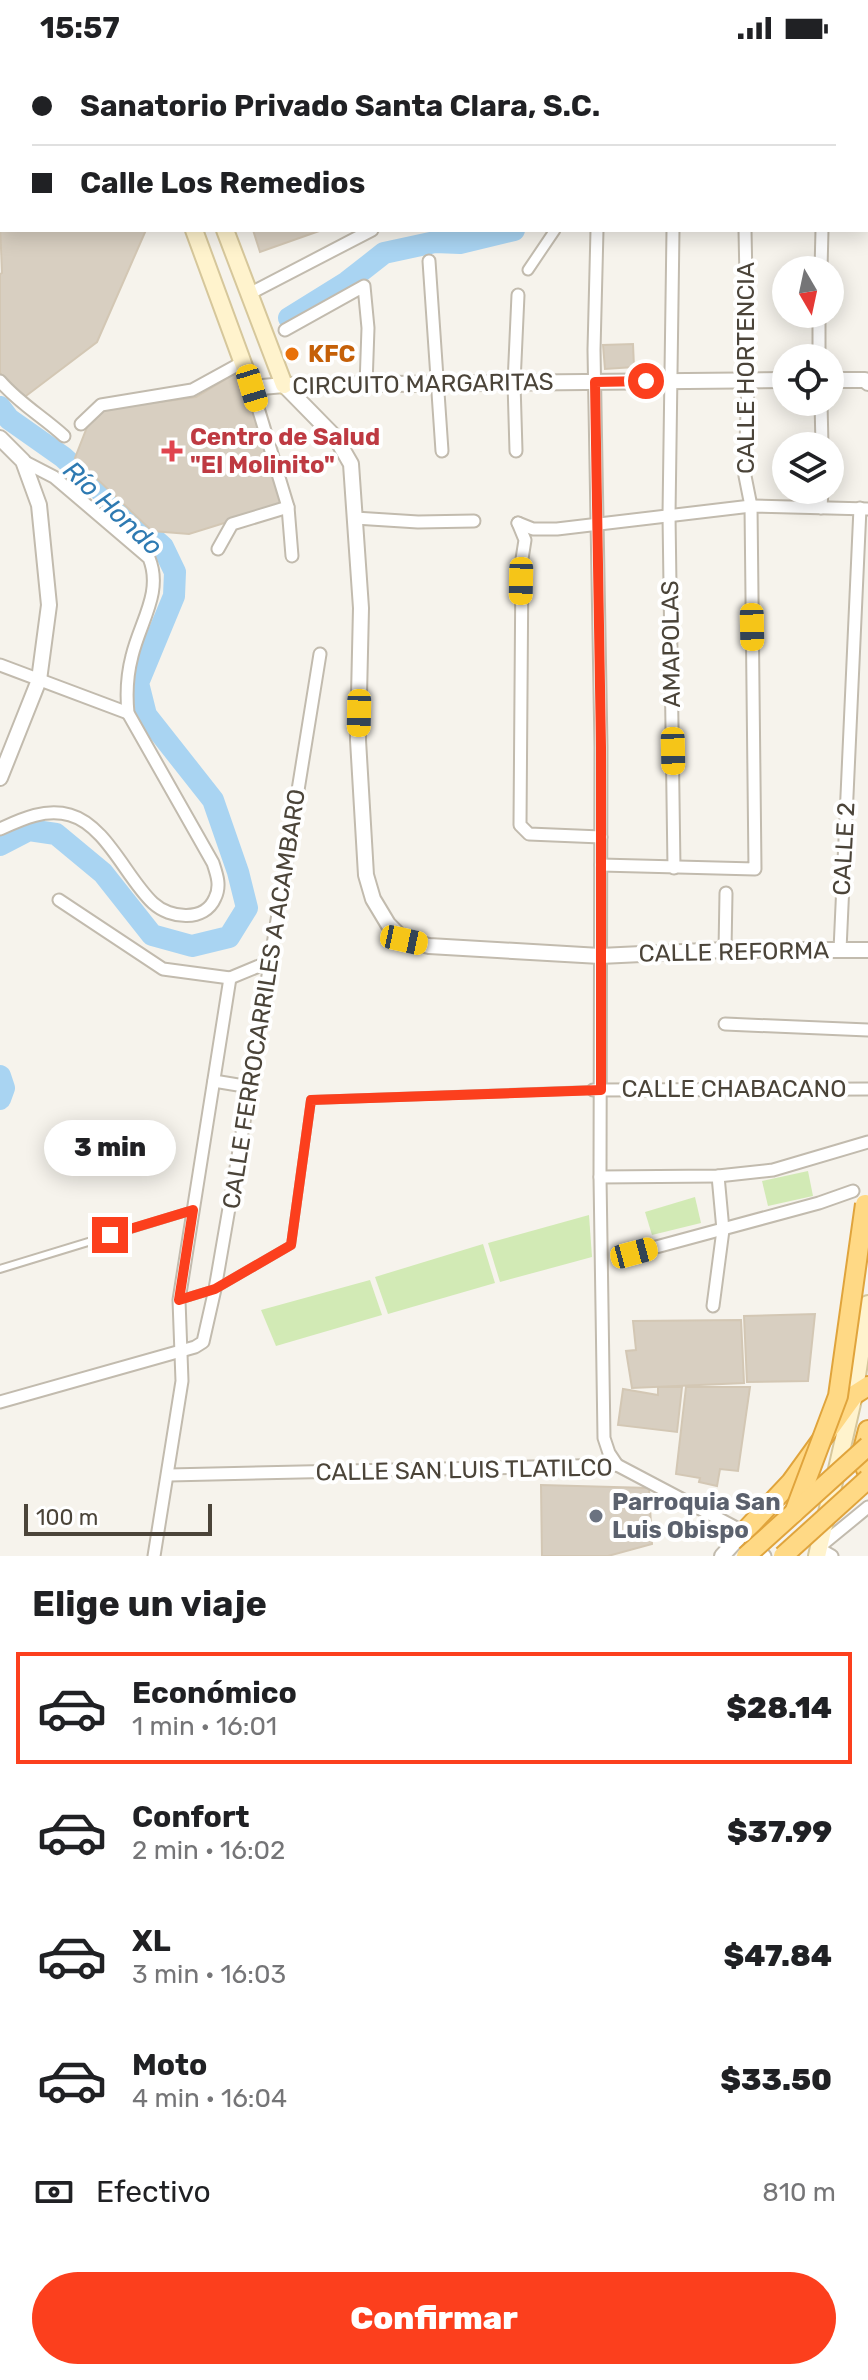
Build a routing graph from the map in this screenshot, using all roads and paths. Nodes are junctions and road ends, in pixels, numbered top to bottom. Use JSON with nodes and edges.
{"nodes":[{"id":1,"x":195,"y":232,"type":"edge"},
{"id":2,"x":226,"y":232,"type":"edge"},
{"id":3,"x":368,"y":232,"type":"edge"},
{"id":4,"x":554,"y":232,"type":"edge"},
{"id":5,"x":597,"y":232,"type":"edge"},
{"id":6,"x":673,"y":232,"type":"edge"},
{"id":7,"x":745,"y":232,"type":"edge"},
{"id":8,"x":822,"y":232,"type":"edge"},
{"id":9,"x":821,"y":256,"type":"edge"},
{"id":10,"x":429,"y":261,"type":"dead end"},
{"id":11,"x":528,"y":270,"type":"dead end"},
{"id":12,"x":249,"y":294,"type":"junction"},
{"id":13,"x":518,"y":295,"type":"dead end"},
{"id":14,"x":285,"y":330,"type":"dead end"},
{"id":15,"x":243,"y":362,"type":"junction"},
{"id":16,"x":748,"y":380,"type":"junction"},
{"id":17,"x":772,"y":380,"type":"edge"},
{"id":18,"x":844,"y":380,"type":"edge"},
{"id":19,"x":0,"y":381,"type":"edge"},
{"id":20,"x":672,"y":381,"type":"junction"},
{"id":21,"x":867,"y":381,"type":"edge"},
{"id":22,"x":595,"y":382,"type":"junction"},
{"id":23,"x":514,"y":383,"type":"junction"},
{"id":24,"x":437,"y":384,"type":"junction"},
{"id":25,"x":284,"y":385,"type":"junction"},
{"id":26,"x":366,"y":385,"type":"junction"},
{"id":27,"x":252,"y":388,"type":"junction"},
{"id":28,"x":81,"y":424,"type":"dead end"},
{"id":29,"x":64,"y":436,"type":"dead end"},
{"id":30,"x":0,"y":438,"type":"edge"},
{"id":31,"x":442,"y":451,"type":"dead end"},
{"id":32,"x":516,"y":451,"type":"dead end"},
{"id":33,"x":23,"y":461,"type":"junction"},
{"id":34,"x":821,"y":504,"type":"edge"},
{"id":35,"x":751,"y":506,"type":"junction"},
{"id":36,"x":288,"y":507,"type":"junction"},
{"id":37,"x":821,"y":508,"type":"junction"},
{"id":38,"x":864,"y":509,"type":"edge"},
{"id":39,"x":669,"y":515,"type":"junction"},
{"id":40,"x":355,"y":518,"type":"junction"},
{"id":41,"x":474,"y":521,"type":"dead end"},
{"id":42,"x":597,"y":523,"type":"junction"},
{"id":43,"x":218,"y":549,"type":"dead end"},
{"id":44,"x":292,"y":556,"type":"dead end"},
{"id":45,"x":320,"y":654,"type":"dead end"},
{"id":46,"x":0,"y":665,"type":"edge"},
{"id":47,"x":39,"y":680,"type":"junction"},
{"id":48,"x":128,"y":713,"type":"junction"},
{"id":49,"x":0,"y":778,"type":"edge"},
{"id":50,"x":0,"y":829,"type":"edge"},
{"id":51,"x":601,"y":837,"type":"junction"},
{"id":52,"x":601,"y":865,"type":"junction"},
{"id":53,"x":674,"y":868,"type":"junction"},
{"id":54,"x":726,"y":893,"type":"dead end"},
{"id":55,"x":59,"y":900,"type":"dead end"},
{"id":56,"x":725,"y":950,"type":"junction"},
{"id":57,"x":840,"y":950,"type":"junction"},
{"id":58,"x":868,"y":950,"type":"edge"},
{"id":59,"x":600,"y":956,"type":"junction"},
{"id":60,"x":271,"y":961,"type":"junction"},
{"id":61,"x":230,"y":978,"type":"junction"},
{"id":62,"x":725,"y":1024,"type":"dead end"},
{"id":63,"x":868,"y":1030,"type":"edge"},
{"id":64,"x":214,"y":1081,"type":"junction"},
{"id":65,"x":250,"y":1087,"type":"junction"},
{"id":66,"x":868,"y":1089,"type":"edge"},
{"id":67,"x":597,"y":1090,"type":"junction"},
{"id":68,"x":868,"y":1142,"type":"edge"},
{"id":69,"x":718,"y":1176,"type":"junction"},
{"id":70,"x":600,"y":1177,"type":"junction"},
{"id":71,"x":862,"y":1195,"type":"edge"},
{"id":72,"x":193,"y":1210,"type":"junction"},
{"id":73,"x":723,"y":1230,"type":"junction"},
{"id":74,"x":634,"y":1253,"type":"dead end"},
{"id":75,"x":0,"y":1269,"type":"edge"},
{"id":76,"x":215,"y":1289,"type":"junction"},
{"id":77,"x":179,"y":1300,"type":"junction"},
{"id":78,"x":868,"y":1304,"type":"edge"},
{"id":79,"x":713,"y":1306,"type":"dead end"},
{"id":80,"x":180,"y":1351,"type":"junction"},
{"id":81,"x":863,"y":1394,"type":"edge"},
{"id":82,"x":0,"y":1402,"type":"edge"},
{"id":83,"x":868,"y":1430,"type":"edge"},
{"id":84,"x":868,"y":1446,"type":"edge"},
{"id":85,"x":617,"y":1465,"type":"junction"},
{"id":86,"x":169,"y":1475,"type":"junction"},
{"id":87,"x":868,"y":1476,"type":"edge"},
{"id":88,"x":868,"y":1507,"type":"edge"},
{"id":89,"x":794,"y":1513,"type":"junction"},
{"id":90,"x":744,"y":1532,"type":"junction"},
{"id":91,"x":822,"y":1553,"type":"edge"},
{"id":92,"x":154,"y":1556,"type":"edge"},
{"id":93,"x":722,"y":1556,"type":"edge"},
{"id":94,"x":746,"y":1556,"type":"edge"},
{"id":95,"x":765,"y":1556,"type":"edge"},
{"id":96,"x":783,"y":1556,"type":"edge"}],
"edges":[{"from":1,"to":15,"type":"main road"},
{"from":2,"to":12,"type":"main road"},
{"from":3,"to":12,"type":"street"},
{"from":4,"to":11,"type":"street"},
{"from":5,"to":22,"type":"street"},
{"from":6,"to":20,"type":"street","name":"AMAPOLAS"},
{"from":7,"to":16,"type":"street","name":"CALLE HORTENCIA"},
{"from":8,"to":9,"type":"street"},
{"from":10,"to":24,"type":"street"},
{"from":12,"to":25,"type":"main road"},
{"from":13,"to":23,"type":"street"},
{"from":14,"to":26,"type":"street"},
{"from":15,"to":27,"type":"main road"},
{"from":15,"to":28,"type":"street"},
{"from":16,"to":17,"type":"street","name":"CIRCUITO MARGARITAS"},
{"from":16,"to":20,"type":"street","name":"CIRCUITO MARGARITAS"},
{"from":16,"to":35,"type":"street","name":"CALLE HORTENCIA"},
{"from":18,"to":21,"type":"street"},
{"from":19,"to":29,"type":"street"},
{"from":20,"to":22,"type":"street","name":"CIRCUITO MARGARITAS"},
{"from":20,"to":39,"type":"street","name":"AMAPOLAS"},
{"from":22,"to":23,"type":"street","name":"CIRCUITO MARGARITAS"},
{"from":22,"to":42,"type":"street"},
{"from":23,"to":24,"type":"street","name":"CIRCUITO MARGARITAS"},
{"from":23,"to":32,"type":"street"},
{"from":24,"to":26,"type":"street","name":"CIRCUITO MARGARITAS"},
{"from":24,"to":31,"type":"street"},
{"from":25,"to":26,"type":"street","name":"CIRCUITO MARGARITAS"},
{"from":25,"to":27,"type":"street","name":"CIRCUITO MARGARITAS"},
{"from":25,"to":40,"type":"street"},
{"from":27,"to":36,"type":"street"},
{"from":30,"to":33,"type":"street"},
{"from":33,"to":47,"type":"street"},
{"from":33,"to":48,"type":"street"},
{"from":34,"to":37,"type":"street"},
{"from":35,"to":37,"type":"street"},
{"from":35,"to":39,"type":"street"},
{"from":35,"to":53,"type":"street","name":"CALLE HORTENCIA"},
{"from":36,"to":43,"type":"street"},
{"from":36,"to":44,"type":"street"},
{"from":37,"to":38,"type":"street"},
{"from":38,"to":57,"type":"street","name":"CALLE 2"},
{"from":39,"to":42,"type":"street"},
{"from":39,"to":53,"type":"street","name":"AMAPOLAS"},
{"from":40,"to":41,"type":"street"},
{"from":40,"to":59,"type":"street","name":"CALLE REFORMA"},
{"from":42,"to":51,"type":"street"},
{"from":42,"to":51,"type":"street"},
{"from":45,"to":60,"type":"street","name":"CALLE FERROCARRILES A ACAMBARO"},
{"from":46,"to":47,"type":"street"},
{"from":47,"to":48,"type":"street"},
{"from":47,"to":49,"type":"street"},
{"from":48,"to":50,"type":"street"},
{"from":51,"to":52,"type":"street"},
{"from":52,"to":53,"type":"street"},
{"from":52,"to":59,"type":"street"},
{"from":54,"to":56,"type":"street"},
{"from":55,"to":61,"type":"street"},
{"from":56,"to":57,"type":"street","name":"CALLE REFORMA"},
{"from":56,"to":59,"type":"street","name":"CALLE REFORMA"},
{"from":57,"to":58,"type":"street","name":"CALLE REFORMA"},
{"from":59,"to":67,"type":"street"},
{"from":60,"to":61,"type":"street"},
{"from":60,"to":65,"type":"street","name":"CALLE FERROCARRILES A ACAMBARO"},
{"from":61,"to":64,"type":"street","name":"CALLE FERROCARRILES A ACAMBARO"},
{"from":62,"to":63,"type":"street"},
{"from":64,"to":65,"type":"street"},
{"from":64,"to":72,"type":"street","name":"CALLE FERROCARRILES A ACAMBARO"},
{"from":65,"to":76,"type":"street","name":"CALLE FERROCARRILES A ACAMBARO"},
{"from":66,"to":67,"type":"street","name":"CALLE CHABACANO"},
{"from":67,"to":70,"type":"street"},
{"from":67,"to":76,"type":"lane"},
{"from":68,"to":69,"type":"street"},
{"from":69,"to":70,"type":"street"},
{"from":69,"to":73,"type":"street"},
{"from":70,"to":85,"type":"street"},
{"from":71,"to":73,"type":"street"},
{"from":71,"to":89,"type":"highway","bridge":true},
{"from":72,"to":75,"type":"lane"},
{"from":72,"to":77,"type":"street","name":"CALLE FERROCARRILES A ACAMBARO"},
{"from":73,"to":74,"type":"street"},
{"from":73,"to":79,"type":"street"},
{"from":76,"to":77,"type":"lane"},
{"from":76,"to":80,"type":"street","name":"CALLE FERROCARRILES A ACAMBARO"},
{"from":77,"to":80,"type":"street","name":"CALLE FERROCARRILES A ACAMBARO"},
{"from":78,"to":81,"type":"main road"},
{"from":80,"to":82,"type":"street"},
{"from":80,"to":86,"type":"street","name":"CALLE FERROCARRILES A ACAMBARO"},
{"from":81,"to":90,"type":"highway"},
{"from":81,"to":91,"type":"main road"},
{"from":83,"to":87,"type":"highway"},
{"from":84,"to":89,"type":"highway","bridge":true},
{"from":85,"to":86,"type":"street","name":"CALLE SAN LUIS TLATILCO"},
{"from":85,"to":90,"type":"street","name":"CALLE SAN LUIS TLATILCO"},
{"from":86,"to":92,"type":"street","name":"CALLE FERROCARRILES A ACAMBARO"},
{"from":87,"to":96,"type":"highway","bridge":true},
{"from":88,"to":91,"type":"street"},
{"from":89,"to":94,"type":"highway","bridge":true},
{"from":90,"to":93,"type":"street"},
{"from":90,"to":95,"type":"street"}]}
